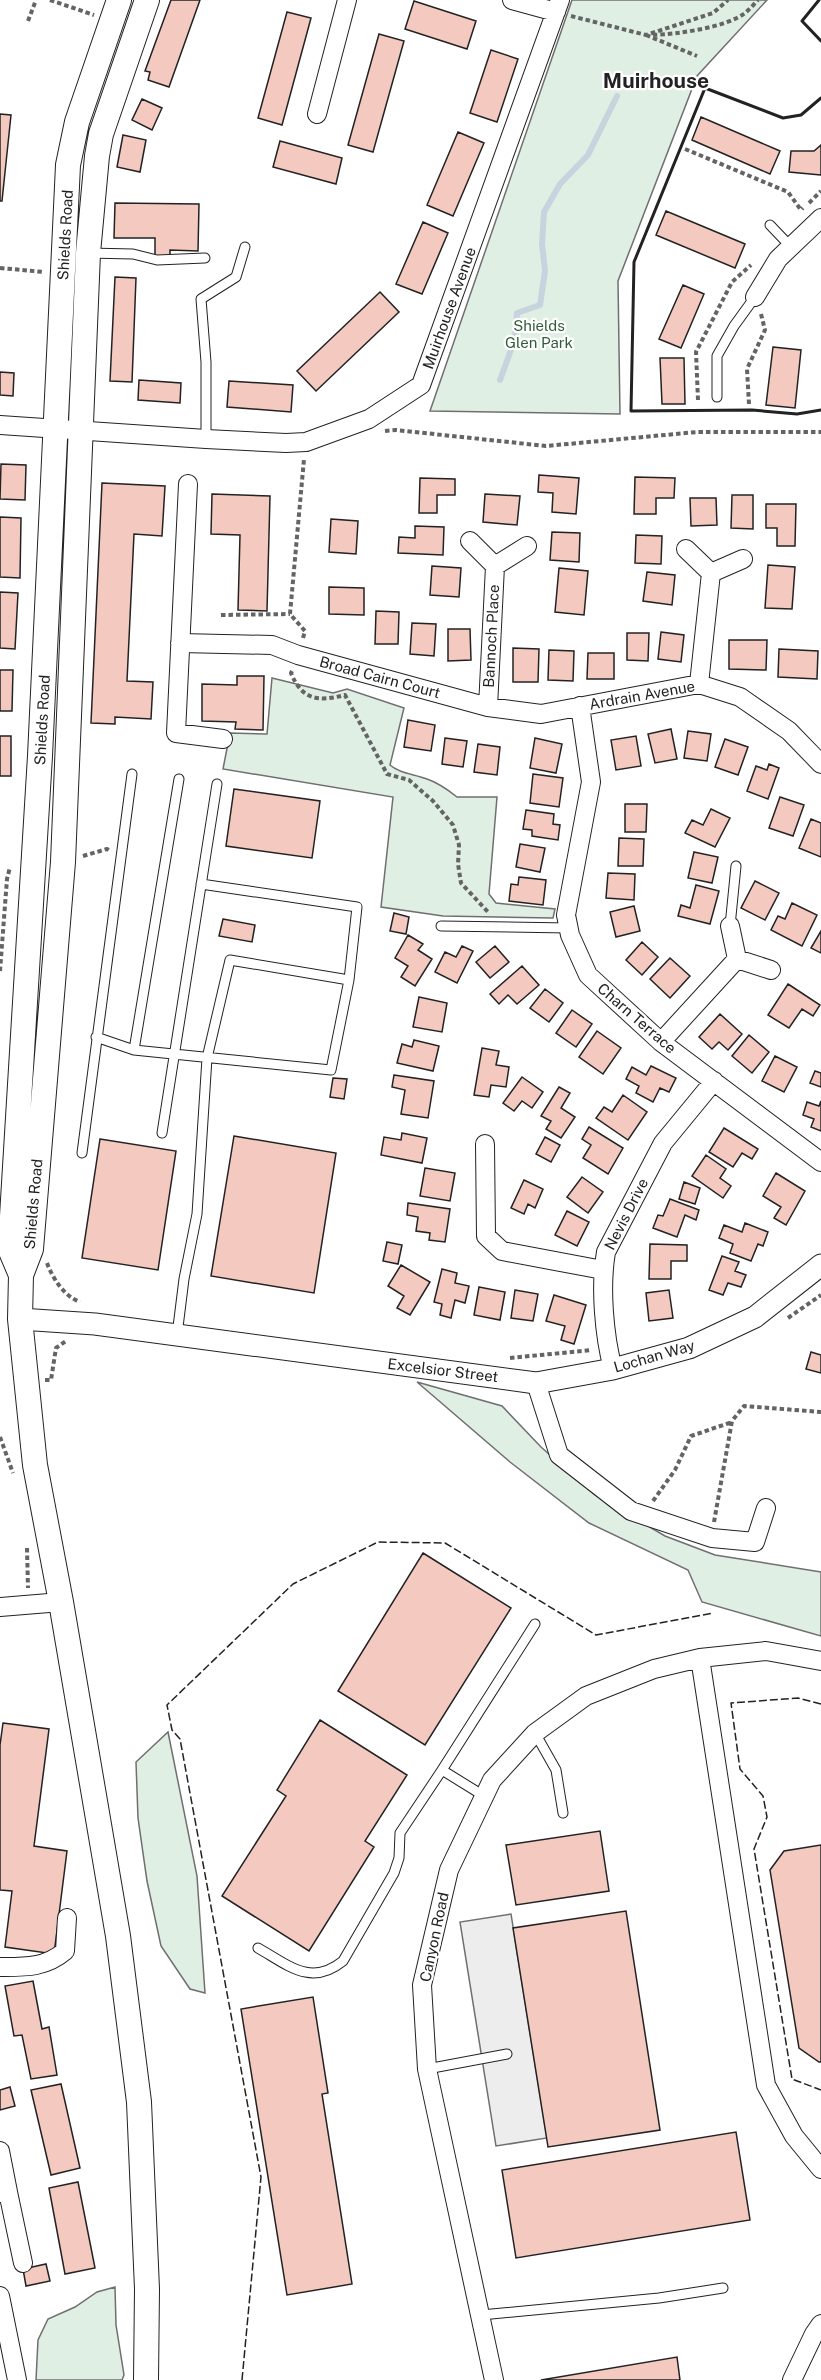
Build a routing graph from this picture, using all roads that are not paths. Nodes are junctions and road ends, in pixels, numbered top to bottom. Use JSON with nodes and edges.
{"nodes":[{"id":1,"x":147,"y":0,"type":"edge"},
{"id":2,"x":347,"y":0,"type":"edge"},
{"id":3,"x":512,"y":0,"type":"edge"},
{"id":4,"x":558,"y":6,"type":"edge"},
{"id":5,"x":115,"y":10,"type":"edge"},
{"id":6,"x":317,"y":114,"type":"dead end"},
{"id":7,"x":821,"y":218,"type":"edge"},
{"id":8,"x":770,"y":225,"type":"dead end"},
{"id":9,"x":785,"y":240,"type":"junction"},
{"id":10,"x":245,"y":247,"type":"dead end"},
{"id":11,"x":88,"y":253,"type":"junction"},
{"id":12,"x":205,"y":258,"type":"dead end"},
{"id":13,"x":755,"y":297,"type":"joint"},
{"id":14,"x":717,"y":397,"type":"dead end"},
{"id":15,"x":0,"y":425,"type":"edge"},
{"id":16,"x":55,"y":428,"type":"junction"},
{"id":17,"x":81,"y":431,"type":"junction"},
{"id":18,"x":206,"y":439,"type":"junction"},
{"id":19,"x":188,"y":484,"type":"dead end"},
{"id":20,"x":470,"y":541,"type":"dead end"},
{"id":21,"x":526,"y":546,"type":"dead end"},
{"id":22,"x":686,"y":549,"type":"dead end"},
{"id":23,"x":743,"y":559,"type":"dead end"},
{"id":24,"x":495,"y":566,"type":"junction"},
{"id":25,"x":711,"y":573,"type":"junction"},
{"id":26,"x":180,"y":643,"type":"junction"},
{"id":27,"x":699,"y":684,"type":"junction"},
{"id":28,"x":580,"y":706,"type":"junction"},
{"id":29,"x":488,"y":707,"type":"junction"},
{"id":30,"x":223,"y":739,"type":"dead end"},
{"id":31,"x":821,"y":764,"type":"edge"},
{"id":32,"x":132,"y":774,"type":"dead end"},
{"id":33,"x":179,"y":778,"type":"dead end"},
{"id":34,"x":217,"y":784,"type":"dead end"},
{"id":35,"x":736,"y":866,"type":"dead end"},
{"id":36,"x":201,"y":884,"type":"junction"},
{"id":37,"x":441,"y":926,"type":"dead end"},
{"id":38,"x":730,"y":926,"type":"joint"},
{"id":39,"x":568,"y":928,"type":"junction"},
{"id":40,"x":737,"y":959,"type":"junction"},
{"id":41,"x":771,"y":970,"type":"dead end"},
{"id":42,"x":349,"y":980,"type":"junction"},
{"id":43,"x":96,"y":1037,"type":"junction"},
{"id":44,"x":661,"y":1042,"type":"junction"},
{"id":45,"x":134,"y":1050,"type":"junction"},
{"id":46,"x":174,"y":1054,"type":"junction"},
{"id":47,"x":207,"y":1058,"type":"junction"},
{"id":48,"x":714,"y":1081,"type":"junction"},
{"id":49,"x":162,"y":1133,"type":"dead end"},
{"id":50,"x":485,"y":1144,"type":"dead end"},
{"id":51,"x":82,"y":1153,"type":"dead end"},
{"id":52,"x":821,"y":1162,"type":"edge"},
{"id":53,"x":821,"y":1265,"type":"edge"},
{"id":54,"x":603,"y":1270,"type":"junction"},
{"id":55,"x":21,"y":1275,"type":"junction"},
{"id":56,"x":20,"y":1319,"type":"junction"},
{"id":57,"x":177,"y":1335,"type":"junction"},
{"id":58,"x":613,"y":1369,"type":"junction"},
{"id":59,"x":536,"y":1383,"type":"junction"},
{"id":60,"x":766,"y":1508,"type":"dead end"},
{"id":61,"x":61,"y":1602,"type":"junction"},
{"id":62,"x":0,"y":1607,"type":"edge"},
{"id":63,"x":535,"y":1624,"type":"dead end"},
{"id":64,"x":700,"y":1658,"type":"junction"},
{"id":65,"x":821,"y":1661,"type":"edge"},
{"id":66,"x":535,"y":1733,"type":"junction"},
{"id":67,"x":442,"y":1770,"type":"junction"},
{"id":68,"x":484,"y":1796,"type":"junction"},
{"id":69,"x":562,"y":1813,"type":"dead end"},
{"id":70,"x":67,"y":1918,"type":"dead end"},
{"id":71,"x":258,"y":1948,"type":"dead end"},
{"id":72,"x":0,"y":1967,"type":"edge"},
{"id":73,"x":507,"y":2054,"type":"dead end"},
{"id":74,"x":427,"y":2069,"type":"junction"},
{"id":75,"x":0,"y":2151,"type":"edge"},
{"id":76,"x":821,"y":2169,"type":"edge"},
{"id":77,"x":4,"y":2193,"type":"edge"},
{"id":78,"x":23,"y":2263,"type":"dead end"},
{"id":79,"x":723,"y":2288,"type":"dead end"},
{"id":80,"x":0,"y":2296,"type":"edge"},
{"id":81,"x":481,"y":2315,"type":"junction"},
{"id":82,"x":821,"y":2324,"type":"edge"},
{"id":83,"x":18,"y":2380,"type":"edge"},
{"id":84,"x":146,"y":2380,"type":"edge"},
{"id":85,"x":494,"y":2380,"type":"edge"},
{"id":86,"x":792,"y":2380,"type":"edge"}],
"edges":[{"from":1,"to":11,"type":"main road","name":"Shields Road"},
{"from":2,"to":6,"type":"street"},
{"from":3,"to":4,"type":"street"},
{"from":4,"to":18,"type":"street","name":"Muirhouse Avenue"},
{"from":5,"to":16,"type":"main road","name":"Shields Road"},
{"from":7,"to":9,"type":"street"},
{"from":8,"to":9,"type":"lane"},
{"from":9,"to":13,"type":"street"},
{"from":10,"to":18,"type":"lane"},
{"from":11,"to":12,"type":"lane"},
{"from":11,"to":17,"type":"main road","name":"Shields Road"},
{"from":13,"to":14,"type":"lane"},
{"from":15,"to":16,"type":"street","name":"Muirhouse Avenue"},
{"from":16,"to":17,"type":"street","name":"Muirhouse Avenue"},
{"from":16,"to":55,"type":"main road","name":"Shields Road"},
{"from":17,"to":18,"type":"street","name":"Muirhouse Avenue"},
{"from":17,"to":55,"type":"main road","name":"Shields Road"},
{"from":19,"to":26,"type":"street"},
{"from":20,"to":24,"type":"street","name":"Bannoch Place"},
{"from":21,"to":24,"type":"street","name":"Bannoch Place"},
{"from":22,"to":25,"type":"street"},
{"from":23,"to":25,"type":"street"},
{"from":24,"to":29,"type":"street","name":"Bannoch Place"},
{"from":25,"to":27,"type":"street"},
{"from":26,"to":29,"type":"street","name":"Broad Cairn Court"},
{"from":26,"to":30,"type":"street"},
{"from":27,"to":28,"type":"street","name":"Ardrain Avenue"},
{"from":27,"to":31,"type":"street","name":"Ardrain Avenue"},
{"from":28,"to":29,"type":"street","name":"Broad Cairn Court"},
{"from":28,"to":39,"type":"street","name":"Charn Terrace"},
{"from":32,"to":43,"type":"lane"},
{"from":33,"to":45,"type":"lane"},
{"from":34,"to":36,"type":"lane"},
{"from":35,"to":38,"type":"lane"},
{"from":36,"to":42,"type":"lane"},
{"from":36,"to":46,"type":"lane"},
{"from":37,"to":39,"type":"lane"},
{"from":38,"to":40,"type":"street"},
{"from":39,"to":44,"type":"street","name":"Charn Terrace"},
{"from":40,"to":41,"type":"street"},
{"from":40,"to":44,"type":"street"},
{"from":42,"to":47,"type":"lane"},
{"from":42,"to":47,"type":"lane"},
{"from":43,"to":45,"type":"lane"},
{"from":43,"to":51,"type":"lane"},
{"from":44,"to":48,"type":"street","name":"Charn Terrace"},
{"from":45,"to":46,"type":"lane"},
{"from":46,"to":47,"type":"lane"},
{"from":46,"to":49,"type":"lane"},
{"from":47,"to":57,"type":"lane"},
{"from":48,"to":52,"type":"street","name":"Charn Terrace"},
{"from":48,"to":54,"type":"street","name":"Nevis Drive"},
{"from":50,"to":54,"type":"street"},
{"from":53,"to":58,"type":"street","name":"Lochan Way"},
{"from":54,"to":58,"type":"street","name":"Nevis Drive"},
{"from":55,"to":56,"type":"main road"},
{"from":56,"to":57,"type":"street","name":"Excelsior Street"},
{"from":56,"to":61,"type":"main road"},
{"from":57,"to":59,"type":"street","name":"Excelsior Street"},
{"from":58,"to":59,"type":"street","name":"Lochan Way"},
{"from":59,"to":60,"type":"street"},
{"from":61,"to":62,"type":"street"},
{"from":61,"to":84,"type":"main road"},
{"from":63,"to":67,"type":"lane"},
{"from":64,"to":65,"type":"street","name":"Canyon Road"},
{"from":64,"to":66,"type":"street","name":"Canyon Road"},
{"from":64,"to":76,"type":"street"},
{"from":66,"to":68,"type":"street","name":"Canyon Road"},
{"from":66,"to":69,"type":"lane"},
{"from":67,"to":68,"type":"lane"},
{"from":67,"to":71,"type":"lane"},
{"from":68,"to":74,"type":"street","name":"Canyon Road"},
{"from":70,"to":72,"type":"street"},
{"from":73,"to":74,"type":"lane"},
{"from":74,"to":81,"type":"street","name":"Canyon Road"},
{"from":75,"to":77,"type":"street"},
{"from":77,"to":78,"type":"street"},
{"from":79,"to":81,"type":"lane"},
{"from":80,"to":83,"type":"street"},
{"from":81,"to":85,"type":"street","name":"Canyon Road"},
{"from":82,"to":86,"type":"street"}]}
